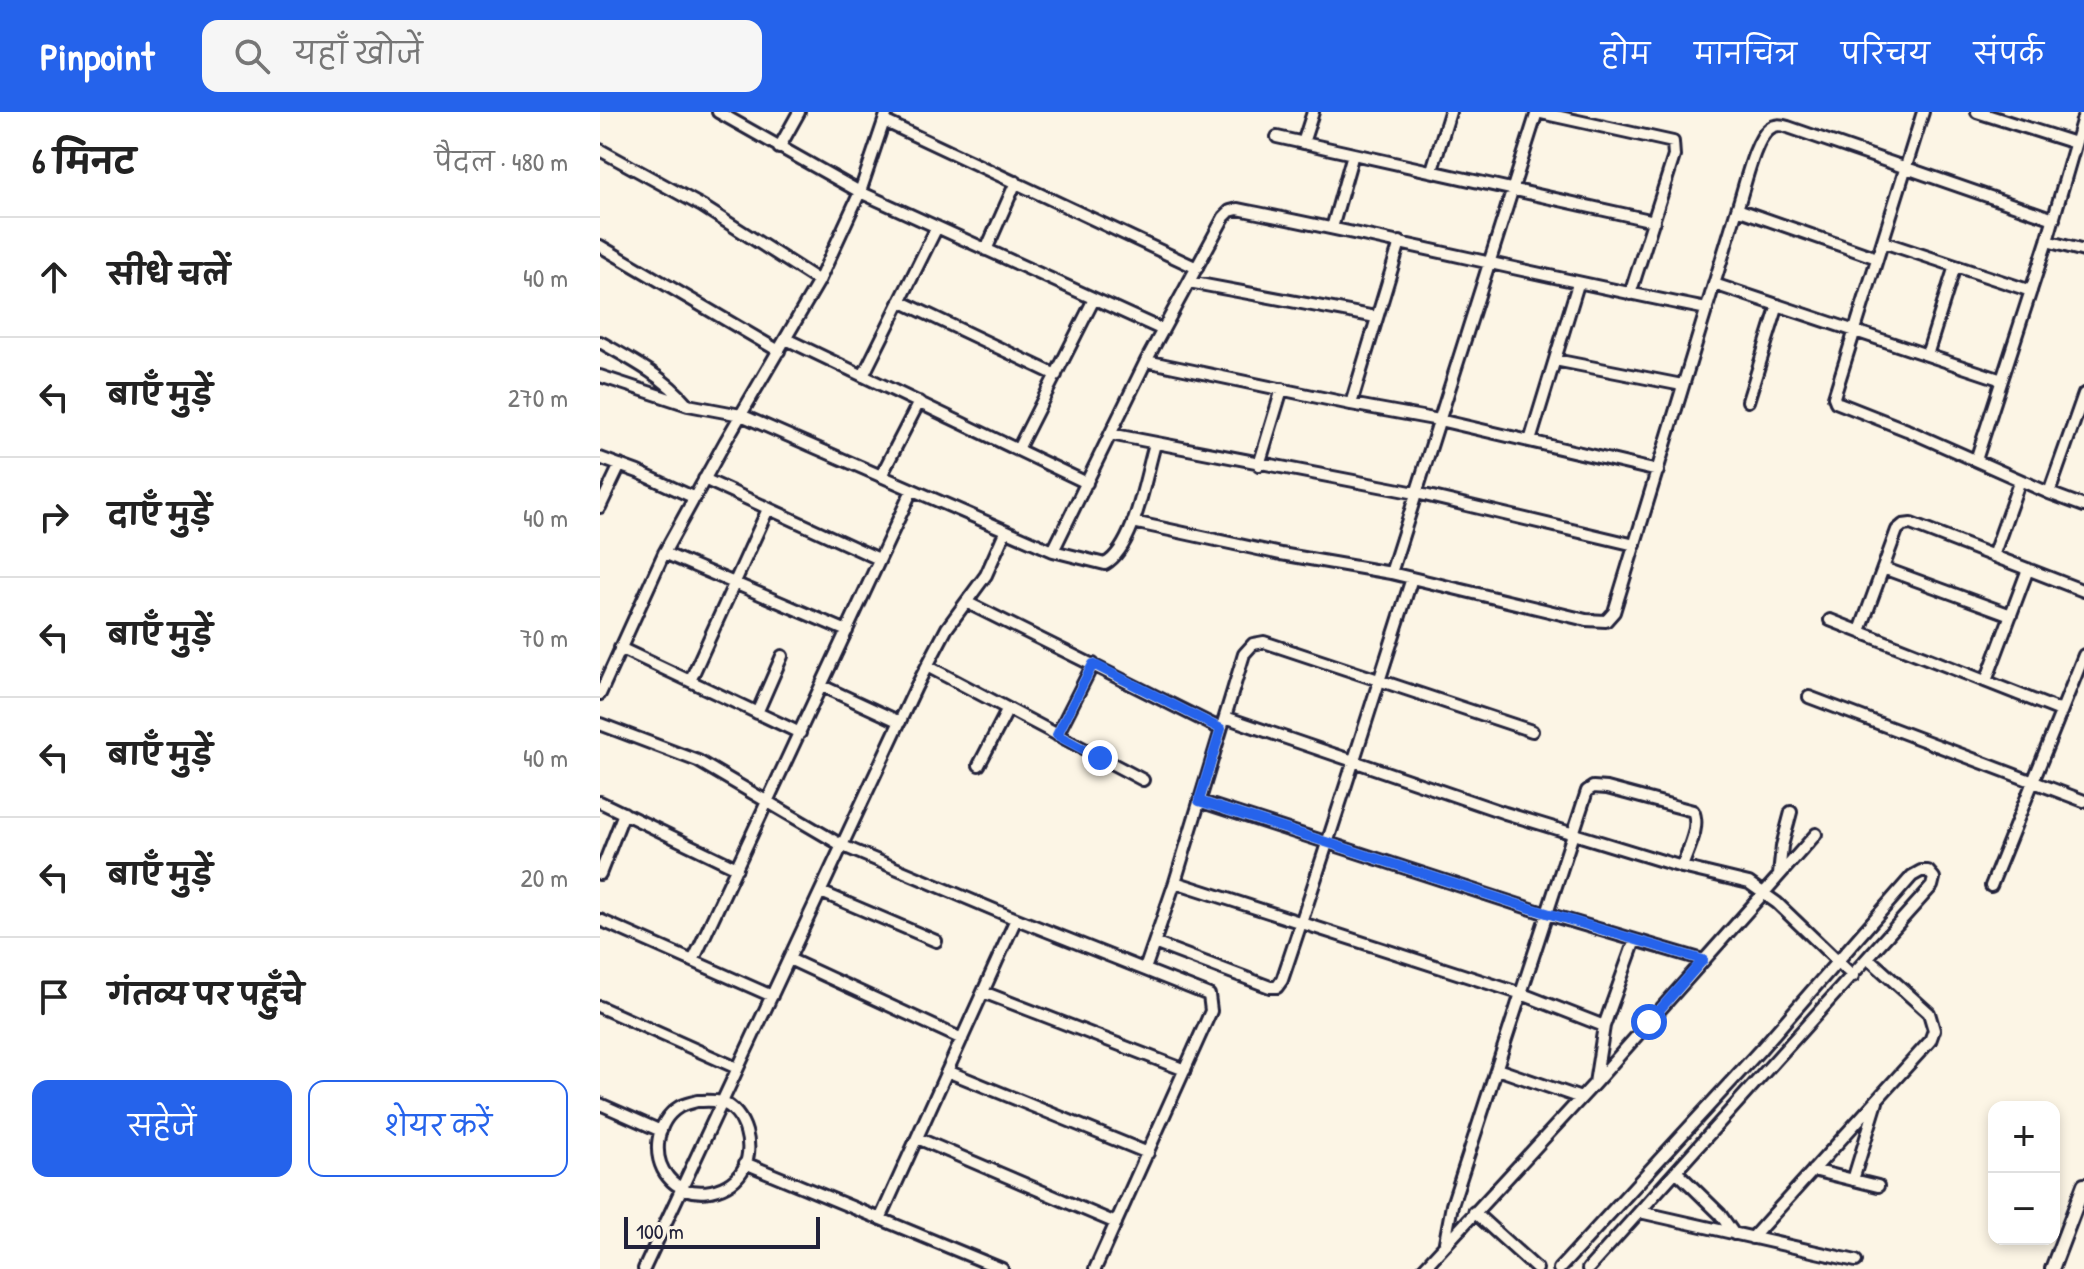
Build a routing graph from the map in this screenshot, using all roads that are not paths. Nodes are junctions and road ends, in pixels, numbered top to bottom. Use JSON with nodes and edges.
{"nodes":[{"id":1,"x":718,"y":112,"type":"edge"},
{"id":2,"x":799,"y":112,"type":"edge"},
{"id":3,"x":1313,"y":112,"type":"edge"},
{"id":4,"x":1450,"y":112,"type":"edge"},
{"id":5,"x":1923,"y":112,"type":"edge"},
{"id":6,"x":1977,"y":112,"type":"edge"},
{"id":7,"x":2084,"y":114,"type":"edge"},
{"id":8,"x":885,"y":116,"type":"edge"},
{"id":9,"x":1277,"y":137,"type":"dead end"},
{"id":10,"x":1303,"y":143,"type":"junction"},
{"id":11,"x":2075,"y":143,"type":"junction"},
{"id":12,"x":779,"y":148,"type":"junction"},
{"id":13,"x":600,"y":150,"type":"edge"},
{"id":14,"x":1353,"y":154,"type":"junction"},
{"id":15,"x":1906,"y":169,"type":"junction"},
{"id":16,"x":1432,"y":170,"type":"junction"},
{"id":17,"x":1016,"y":182,"type":"junction"},
{"id":18,"x":1512,"y":190,"type":"junction"},
{"id":19,"x":860,"y":192,"type":"junction"},
{"id":20,"x":1737,"y":209,"type":"junction"},
{"id":21,"x":2054,"y":219,"type":"junction"},
{"id":22,"x":1654,"y":221,"type":"junction"},
{"id":23,"x":937,"y":227,"type":"junction"},
{"id":24,"x":1332,"y":228,"type":"junction"},
{"id":25,"x":2047,"y":241,"type":"junction"},
{"id":26,"x":1400,"y":242,"type":"junction"},
{"id":27,"x":1883,"y":242,"type":"junction"},
{"id":28,"x":600,"y":246,"type":"edge"},
{"id":29,"x":986,"y":250,"type":"junction"},
{"id":30,"x":2084,"y":251,"type":"edge"},
{"id":31,"x":1877,"y":258,"type":"junction"},
{"id":32,"x":1489,"y":263,"type":"junction"},
{"id":33,"x":1955,"y":266,"type":"junction"},
{"id":34,"x":1197,"y":268,"type":"junction"},
{"id":35,"x":819,"y":281,"type":"junction"},
{"id":36,"x":1189,"y":282,"type":"junction"},
{"id":37,"x":1578,"y":284,"type":"junction"},
{"id":38,"x":1714,"y":284,"type":"junction"},
{"id":39,"x":2031,"y":291,"type":"junction"},
{"id":40,"x":1630,"y":294,"type":"junction"},
{"id":41,"x":1094,"y":299,"type":"junction"},
{"id":42,"x":900,"y":301,"type":"junction"},
{"id":43,"x":1778,"y":305,"type":"junction"},
{"id":44,"x":1707,"y":309,"type":"junction"},
{"id":45,"x":1376,"y":317,"type":"junction"},
{"id":46,"x":1163,"y":330,"type":"junction"},
{"id":47,"x":1854,"y":330,"type":"junction"},
{"id":48,"x":786,"y":339,"type":"junction"},
{"id":49,"x":600,"y":342,"type":"edge"},
{"id":50,"x":779,"y":351,"type":"junction"},
{"id":51,"x":1927,"y":355,"type":"junction"},
{"id":52,"x":1555,"y":360,"type":"junction"},
{"id":53,"x":1146,"y":361,"type":"junction"},
{"id":54,"x":1056,"y":375,"type":"junction"},
{"id":55,"x":600,"y":376,"type":"edge"},
{"id":56,"x":863,"y":376,"type":"junction"},
{"id":57,"x":2002,"y":380,"type":"junction"},
{"id":58,"x":1682,"y":385,"type":"junction"},
{"id":59,"x":1282,"y":389,"type":"junction"},
{"id":60,"x":2084,"y":394,"type":"edge"},
{"id":61,"x":1748,"y":401,"type":"dead end"},
{"id":62,"x":919,"y":402,"type":"junction"},
{"id":63,"x":1351,"y":404,"type":"junction"},
{"id":64,"x":688,"y":405,"type":"junction"},
{"id":65,"x":741,"y":415,"type":"junction"},
{"id":66,"x":1439,"y":420,"type":"junction"},
{"id":67,"x":1110,"y":434,"type":"junction"},
{"id":68,"x":1530,"y":441,"type":"junction"},
{"id":69,"x":1155,"y":444,"type":"junction"},
{"id":70,"x":1018,"y":449,"type":"junction"},
{"id":71,"x":600,"y":458,"type":"edge"},
{"id":72,"x":1976,"y":460,"type":"junction"},
{"id":73,"x":620,"y":465,"type":"junction"},
{"id":74,"x":1259,"y":465,"type":"junction"},
{"id":75,"x":1658,"y":471,"type":"junction"},
{"id":76,"x":881,"y":476,"type":"junction"},
{"id":77,"x":704,"y":479,"type":"junction"},
{"id":78,"x":2020,"y":480,"type":"junction"},
{"id":79,"x":1087,"y":483,"type":"junction"},
{"id":80,"x":912,"y":490,"type":"junction"},
{"id":81,"x":1416,"y":493,"type":"junction"},
{"id":82,"x":2049,"y":493,"type":"junction"},
{"id":83,"x":695,"y":498,"type":"junction"},
{"id":84,"x":2084,"y":506,"type":"edge"},
{"id":85,"x":600,"y":507,"type":"edge"},
{"id":86,"x":768,"y":509,"type":"junction"},
{"id":87,"x":1133,"y":522,"type":"junction"},
{"id":88,"x":1005,"y":532,"type":"junction"},
{"id":89,"x":1635,"y":545,"type":"junction"},
{"id":90,"x":1053,"y":551,"type":"junction"},
{"id":91,"x":664,"y":553,"type":"junction"},
{"id":92,"x":1993,"y":556,"type":"junction"},
{"id":93,"x":879,"y":559,"type":"junction"},
{"id":94,"x":1883,"y":568,"type":"junction"},
{"id":95,"x":2028,"y":569,"type":"junction"},
{"id":96,"x":1391,"y":573,"type":"junction"},
{"id":97,"x":1412,"y":578,"type":"junction"},
{"id":98,"x":733,"y":583,"type":"junction"},
{"id":99,"x":2084,"y":591,"type":"edge"},
{"id":100,"x":966,"y":602,"type":"junction"},
{"id":101,"x":2011,"y":615,"type":"junction"},
{"id":102,"x":1830,"y":620,"type":"dead end"},
{"id":103,"x":847,"y":631,"type":"junction"},
{"id":104,"x":1860,"y":631,"type":"junction"},
{"id":105,"x":620,"y":648,"type":"junction"},
{"id":106,"x":2084,"y":655,"type":"edge"},
{"id":107,"x":782,"y":656,"type":"dead end"},
{"id":108,"x":1093,"y":664,"type":"junction"},
{"id":109,"x":927,"y":666,"type":"junction"},
{"id":110,"x":605,"y":670,"type":"edge"},
{"id":111,"x":1380,"y":679,"type":"junction"},
{"id":112,"x":690,"y":681,"type":"junction"},
{"id":113,"x":1986,"y":681,"type":"junction"},
{"id":114,"x":822,"y":686,"type":"junction"},
{"id":115,"x":600,"y":694,"type":"edge"},
{"id":116,"x":1809,"y":697,"type":"dead end"},
{"id":117,"x":1008,"y":709,"type":"junction"},
{"id":118,"x":2061,"y":711,"type":"junction"},
{"id":119,"x":757,"y":713,"type":"junction"},
{"id":120,"x":1225,"y":717,"type":"junction"},
{"id":121,"x":900,"y":722,"type":"junction"},
{"id":122,"x":600,"y":724,"type":"edge"},
{"id":123,"x":1221,"y":729,"type":"junction"},
{"id":124,"x":1532,"y":731,"type":"dead end"},
{"id":125,"x":800,"y":733,"type":"junction"},
{"id":126,"x":1057,"y":735,"type":"junction"},
{"id":127,"x":1353,"y":762,"type":"junction"},
{"id":128,"x":979,"y":765,"type":"dead end"},
{"id":129,"x":1143,"y":780,"type":"dead end"},
{"id":130,"x":2033,"y":781,"type":"junction"},
{"id":131,"x":1199,"y":801,"type":"junction"},
{"id":132,"x":2084,"y":801,"type":"edge"},
{"id":133,"x":600,"y":802,"type":"edge"},
{"id":134,"x":767,"y":803,"type":"junction"},
{"id":135,"x":1791,"y":812,"type":"dead end"},
{"id":136,"x":624,"y":813,"type":"junction"},
{"id":137,"x":1572,"y":834,"type":"junction"},
{"id":138,"x":1816,"y":834,"type":"dead end"},
{"id":139,"x":1327,"y":844,"type":"junction"},
{"id":140,"x":843,"y":846,"type":"junction"},
{"id":141,"x":1682,"y":867,"type":"junction"},
{"id":142,"x":737,"y":868,"type":"junction"},
{"id":143,"x":600,"y":874,"type":"edge"},
{"id":144,"x":1779,"y":875,"type":"junction"},
{"id":145,"x":1175,"y":882,"type":"junction"},
{"id":146,"x":1991,"y":886,"type":"dead end"},
{"id":147,"x":1764,"y":891,"type":"junction"},
{"id":148,"x":821,"y":892,"type":"junction"},
{"id":149,"x":1547,"y":914,"type":"junction"},
{"id":150,"x":1016,"y":919,"type":"junction"},
{"id":151,"x":600,"y":920,"type":"edge"},
{"id":152,"x":1302,"y":923,"type":"junction"},
{"id":153,"x":1635,"y":940,"type":"junction"},
{"id":154,"x":936,"y":941,"type":"dead end"},
{"id":155,"x":1154,"y":943,"type":"junction"},
{"id":156,"x":1868,"y":958,"type":"junction"},
{"id":157,"x":789,"y":959,"type":"junction"},
{"id":158,"x":1703,"y":960,"type":"junction"},
{"id":159,"x":693,"y":961,"type":"junction"},
{"id":160,"x":1838,"y":961,"type":"junction"},
{"id":161,"x":1145,"y":969,"type":"junction"},
{"id":162,"x":1853,"y":976,"type":"junction"},
{"id":163,"x":983,"y":992,"type":"junction"},
{"id":164,"x":1522,"y":994,"type":"junction"},
{"id":165,"x":772,"y":996,"type":"junction"},
{"id":166,"x":600,"y":1007,"type":"edge"},
{"id":167,"x":1604,"y":1026,"type":"junction"},
{"id":168,"x":962,"y":1039,"type":"junction"},
{"id":169,"x":737,"y":1068,"type":"junction"},
{"id":170,"x":1497,"y":1069,"type":"junction"},
{"id":171,"x":1185,"y":1070,"type":"junction"},
{"id":172,"x":947,"y":1071,"type":"junction"},
{"id":173,"x":1595,"y":1083,"type":"junction"},
{"id":174,"x":1581,"y":1098,"type":"junction"},
{"id":175,"x":1877,"y":1099,"type":"junction"},
{"id":176,"x":721,"y":1102,"type":"junction"},
{"id":177,"x":600,"y":1104,"type":"edge"},
{"id":178,"x":661,"y":1131,"type":"junction"},
{"id":179,"x":917,"y":1138,"type":"junction"},
{"id":180,"x":1148,"y":1153,"type":"junction"},
{"id":181,"x":745,"y":1163,"type":"junction"},
{"id":182,"x":1813,"y":1170,"type":"junction"},
{"id":183,"x":1677,"y":1172,"type":"junction"},
{"id":184,"x":1853,"y":1180,"type":"junction"},
{"id":185,"x":2084,"y":1185,"type":"edge"},
{"id":186,"x":1878,"y":1186,"type":"dead end"},
{"id":187,"x":683,"y":1190,"type":"junction"},
{"id":188,"x":1474,"y":1212,"type":"junction"},
{"id":189,"x":1640,"y":1212,"type":"junction"},
{"id":190,"x":881,"y":1217,"type":"junction"},
{"id":191,"x":1116,"y":1223,"type":"junction"},
{"id":192,"x":1734,"y":1234,"type":"junction"},
{"id":193,"x":1752,"y":1238,"type":"junction"},
{"id":194,"x":1445,"y":1242,"type":"junction"},
{"id":195,"x":1856,"y":1261,"type":"dead end"},
{"id":196,"x":644,"y":1269,"type":"edge"},
{"id":197,"x":1002,"y":1269,"type":"edge"},
{"id":198,"x":1095,"y":1269,"type":"edge"},
{"id":199,"x":1423,"y":1269,"type":"edge"},
{"id":200,"x":1537,"y":1269,"type":"edge"},
{"id":201,"x":1559,"y":1269,"type":"edge"},
{"id":202,"x":1588,"y":1269,"type":"edge"},
{"id":203,"x":2052,"y":1269,"type":"edge"}],
"edges":[{"from":1,"to":12,"type":"street"},
{"from":2,"to":12,"type":"street"},
{"from":3,"to":10,"type":"street"},
{"from":4,"to":16,"type":"street"},
{"from":5,"to":15,"type":"street"},
{"from":6,"to":11,"type":"street"},
{"from":7,"to":11,"type":"street"},
{"from":8,"to":17,"type":"street"},
{"from":8,"to":19,"type":"street"},
{"from":9,"to":10,"type":"street"},
{"from":10,"to":14,"type":"street"},
{"from":11,"to":21,"type":"street"},
{"from":12,"to":19,"type":"street"},
{"from":13,"to":35,"type":"street"},
{"from":14,"to":16,"type":"street"},
{"from":14,"to":24,"type":"street"},
{"from":15,"to":20,"type":"street"},
{"from":15,"to":21,"type":"street"},
{"from":15,"to":27,"type":"street"},
{"from":16,"to":18,"type":"street"},
{"from":17,"to":29,"type":"street"},
{"from":17,"to":34,"type":"street"},
{"from":18,"to":22,"type":"street"},
{"from":18,"to":22,"type":"street"},
{"from":18,"to":32,"type":"street"},
{"from":19,"to":23,"type":"street"},
{"from":19,"to":35,"type":"street"},
{"from":20,"to":31,"type":"street"},
{"from":20,"to":38,"type":"street"},
{"from":21,"to":25,"type":"street"},
{"from":22,"to":40,"type":"street"},
{"from":23,"to":29,"type":"street"},
{"from":23,"to":42,"type":"street"},
{"from":24,"to":26,"type":"street"},
{"from":24,"to":34,"type":"street"},
{"from":25,"to":30,"type":"street"},
{"from":25,"to":39,"type":"street"},
{"from":26,"to":32,"type":"street"},
{"from":26,"to":45,"type":"street"},
{"from":27,"to":31,"type":"street"},
{"from":27,"to":33,"type":"street"},
{"from":28,"to":50,"type":"street"},
{"from":29,"to":41,"type":"street"},
{"from":31,"to":47,"type":"street"},
{"from":32,"to":37,"type":"street"},
{"from":32,"to":66,"type":"street"},
{"from":33,"to":39,"type":"street"},
{"from":33,"to":51,"type":"street"},
{"from":34,"to":36,"type":"street"},
{"from":35,"to":48,"type":"street"},
{"from":36,"to":45,"type":"street"},
{"from":36,"to":46,"type":"street"},
{"from":37,"to":40,"type":"street"},
{"from":37,"to":52,"type":"street"},
{"from":38,"to":43,"type":"street"},
{"from":38,"to":44,"type":"street"},
{"from":39,"to":57,"type":"street"},
{"from":40,"to":44,"type":"street"},
{"from":41,"to":46,"type":"street"},
{"from":41,"to":54,"type":"street"},
{"from":42,"to":54,"type":"street"},
{"from":42,"to":56,"type":"street"},
{"from":43,"to":47,"type":"street"},
{"from":43,"to":61,"type":"street"},
{"from":44,"to":58,"type":"street"},
{"from":45,"to":63,"type":"street"},
{"from":46,"to":53,"type":"street"},
{"from":47,"to":51,"type":"street"},
{"from":47,"to":72,"type":"street"},
{"from":48,"to":50,"type":"street"},
{"from":48,"to":56,"type":"street"},
{"from":49,"to":64,"type":"street"},
{"from":50,"to":65,"type":"street"},
{"from":51,"to":57,"type":"street"},
{"from":52,"to":58,"type":"street"},
{"from":52,"to":68,"type":"street"},
{"from":53,"to":59,"type":"street"},
{"from":53,"to":67,"type":"street"},
{"from":54,"to":70,"type":"street"},
{"from":55,"to":64,"type":"street"},
{"from":56,"to":62,"type":"street"},
{"from":57,"to":72,"type":"street"},
{"from":58,"to":75,"type":"street"},
{"from":59,"to":63,"type":"street"},
{"from":59,"to":74,"type":"street"},
{"from":60,"to":82,"type":"street"},
{"from":62,"to":70,"type":"street"},
{"from":62,"to":76,"type":"street"},
{"from":63,"to":66,"type":"street"},
{"from":64,"to":65,"type":"street"},
{"from":65,"to":76,"type":"street"},
{"from":65,"to":77,"type":"street"},
{"from":66,"to":68,"type":"street"},
{"from":66,"to":81,"type":"street"},
{"from":67,"to":69,"type":"street"},
{"from":67,"to":79,"type":"street"},
{"from":68,"to":75,"type":"street"},
{"from":69,"to":74,"type":"street"},
{"from":69,"to":87,"type":"street"},
{"from":70,"to":79,"type":"street"},
{"from":71,"to":73,"type":"street"},
{"from":72,"to":78,"type":"street"},
{"from":73,"to":83,"type":"street"},
{"from":73,"to":85,"type":"street"},
{"from":74,"to":81,"type":"street"},
{"from":75,"to":89,"type":"street"},
{"from":76,"to":80,"type":"street"},
{"from":77,"to":83,"type":"street"},
{"from":77,"to":86,"type":"street"},
{"from":78,"to":82,"type":"street"},
{"from":78,"to":92,"type":"street"},
{"from":79,"to":90,"type":"street"},
{"from":80,"to":88,"type":"street"},
{"from":80,"to":93,"type":"street"},
{"from":81,"to":89,"type":"street"},
{"from":81,"to":96,"type":"street"},
{"from":82,"to":84,"type":"street"},
{"from":83,"to":91,"type":"street"},
{"from":86,"to":93,"type":"street"},
{"from":86,"to":98,"type":"street"},
{"from":87,"to":90,"type":"street"},
{"from":87,"to":96,"type":"street"},
{"from":88,"to":90,"type":"street"},
{"from":88,"to":100,"type":"street"},
{"from":89,"to":97,"type":"street"},
{"from":91,"to":98,"type":"street"},
{"from":91,"to":105,"type":"street"},
{"from":92,"to":94,"type":"street"},
{"from":92,"to":95,"type":"street"},
{"from":93,"to":103,"type":"street"},
{"from":94,"to":101,"type":"street"},
{"from":94,"to":104,"type":"street"},
{"from":95,"to":99,"type":"street"},
{"from":95,"to":101,"type":"street"},
{"from":96,"to":97,"type":"street"},
{"from":97,"to":111,"type":"street"},
{"from":98,"to":103,"type":"street"},
{"from":98,"to":112,"type":"street"},
{"from":100,"to":108,"type":"street"},
{"from":100,"to":109,"type":"street"},
{"from":101,"to":113,"type":"street"},
{"from":102,"to":104,"type":"street"},
{"from":103,"to":114,"type":"street"},
{"from":104,"to":113,"type":"street"},
{"from":105,"to":110,"type":"street"},
{"from":105,"to":112,"type":"street"},
{"from":106,"to":118,"type":"street"},
{"from":107,"to":119,"type":"street"},
{"from":108,"to":123,"type":"street"},
{"from":108,"to":126,"type":"street"},
{"from":109,"to":117,"type":"street"},
{"from":109,"to":121,"type":"street"},
{"from":110,"to":115,"type":"street"},
{"from":111,"to":120,"type":"street"},
{"from":111,"to":124,"type":"street"},
{"from":111,"to":127,"type":"street"},
{"from":112,"to":119,"type":"street"},
{"from":113,"to":118,"type":"street"},
{"from":114,"to":121,"type":"street"},
{"from":114,"to":125,"type":"street"},
{"from":116,"to":130,"type":"street"},
{"from":117,"to":126,"type":"street"},
{"from":117,"to":128,"type":"street"},
{"from":118,"to":130,"type":"street"},
{"from":119,"to":125,"type":"street"},
{"from":120,"to":123,"type":"street"},
{"from":120,"to":127,"type":"street"},
{"from":121,"to":140,"type":"street"},
{"from":122,"to":134,"type":"street"},
{"from":123,"to":131,"type":"street"},
{"from":125,"to":134,"type":"street"},
{"from":126,"to":129,"type":"street"},
{"from":127,"to":137,"type":"street"},
{"from":127,"to":139,"type":"street"},
{"from":130,"to":132,"type":"street"},
{"from":130,"to":146,"type":"street"},
{"from":131,"to":139,"type":"street"},
{"from":131,"to":145,"type":"street"},
{"from":133,"to":136,"type":"street"},
{"from":134,"to":140,"type":"street"},
{"from":134,"to":142,"type":"street"},
{"from":135,"to":144,"type":"street"},
{"from":136,"to":142,"type":"street"},
{"from":136,"to":143,"type":"street"},
{"from":137,"to":141,"type":"street"},
{"from":137,"to":141,"type":"street"},
{"from":137,"to":149,"type":"street"},
{"from":138,"to":144,"type":"street"},
{"from":139,"to":149,"type":"street"},
{"from":139,"to":152,"type":"street"},
{"from":140,"to":148,"type":"street"},
{"from":140,"to":150,"type":"street"},
{"from":141,"to":147,"type":"street"},
{"from":142,"to":159,"type":"street"},
{"from":144,"to":147,"type":"street"},
{"from":145,"to":152,"type":"street"},
{"from":145,"to":155,"type":"street"},
{"from":147,"to":158,"type":"street"},
{"from":147,"to":160,"type":"street"},
{"from":148,"to":154,"type":"street"},
{"from":148,"to":157,"type":"street"},
{"from":149,"to":153,"type":"street"},
{"from":149,"to":164,"type":"street"},
{"from":150,"to":161,"type":"street"},
{"from":150,"to":163,"type":"street"},
{"from":151,"to":159,"type":"street"},
{"from":152,"to":155,"type":"street"},
{"from":152,"to":164,"type":"street"},
{"from":153,"to":158,"type":"street"},
{"from":153,"to":167,"type":"street"},
{"from":155,"to":161,"type":"street"},
{"from":156,"to":160,"type":"street"},
{"from":156,"to":162,"type":"street"},
{"from":156,"to":175,"type":"street"},
{"from":157,"to":165,"type":"street"},
{"from":157,"to":168,"type":"street"},
{"from":158,"to":173,"type":"street"},
{"from":159,"to":165,"type":"street"},
{"from":160,"to":162,"type":"street"},
{"from":160,"to":201,"type":"street"},
{"from":161,"to":171,"type":"street"},
{"from":162,"to":183,"type":"street"},
{"from":163,"to":168,"type":"street"},
{"from":163,"to":171,"type":"street"},
{"from":164,"to":167,"type":"street"},
{"from":164,"to":170,"type":"street"},
{"from":165,"to":169,"type":"street"},
{"from":166,"to":169,"type":"street"},
{"from":167,"to":173,"type":"street"},
{"from":168,"to":172,"type":"street"},
{"from":169,"to":176,"type":"street"},
{"from":170,"to":174,"type":"street"},
{"from":170,"to":194,"type":"street"},
{"from":171,"to":180,"type":"street"},
{"from":172,"to":179,"type":"street"},
{"from":172,"to":180,"type":"street"},
{"from":173,"to":174,"type":"street"},
{"from":174,"to":188,"type":"street"},
{"from":175,"to":182,"type":"street"},
{"from":175,"to":184,"type":"street"},
{"from":176,"to":178,"type":"street"},
{"from":176,"to":181,"type":"street"},
{"from":176,"to":187,"type":"street"},
{"from":177,"to":178,"type":"street"},
{"from":178,"to":187,"type":"street"},
{"from":179,"to":190,"type":"street"},
{"from":179,"to":191,"type":"street"},
{"from":180,"to":191,"type":"street"},
{"from":181,"to":187,"type":"street"},
{"from":181,"to":190,"type":"street"},
{"from":182,"to":184,"type":"street"},
{"from":182,"to":193,"type":"street"},
{"from":183,"to":189,"type":"street"},
{"from":183,"to":192,"type":"street"},
{"from":184,"to":186,"type":"street"},
{"from":185,"to":203,"type":"street"},
{"from":187,"to":196,"type":"street"},
{"from":188,"to":194,"type":"street"},
{"from":188,"to":200,"type":"street"},
{"from":189,"to":192,"type":"street"},
{"from":189,"to":202,"type":"street"},
{"from":190,"to":197,"type":"street"},
{"from":191,"to":198,"type":"street"},
{"from":192,"to":193,"type":"street"},
{"from":193,"to":195,"type":"street"},
{"from":194,"to":199,"type":"street"}]}
